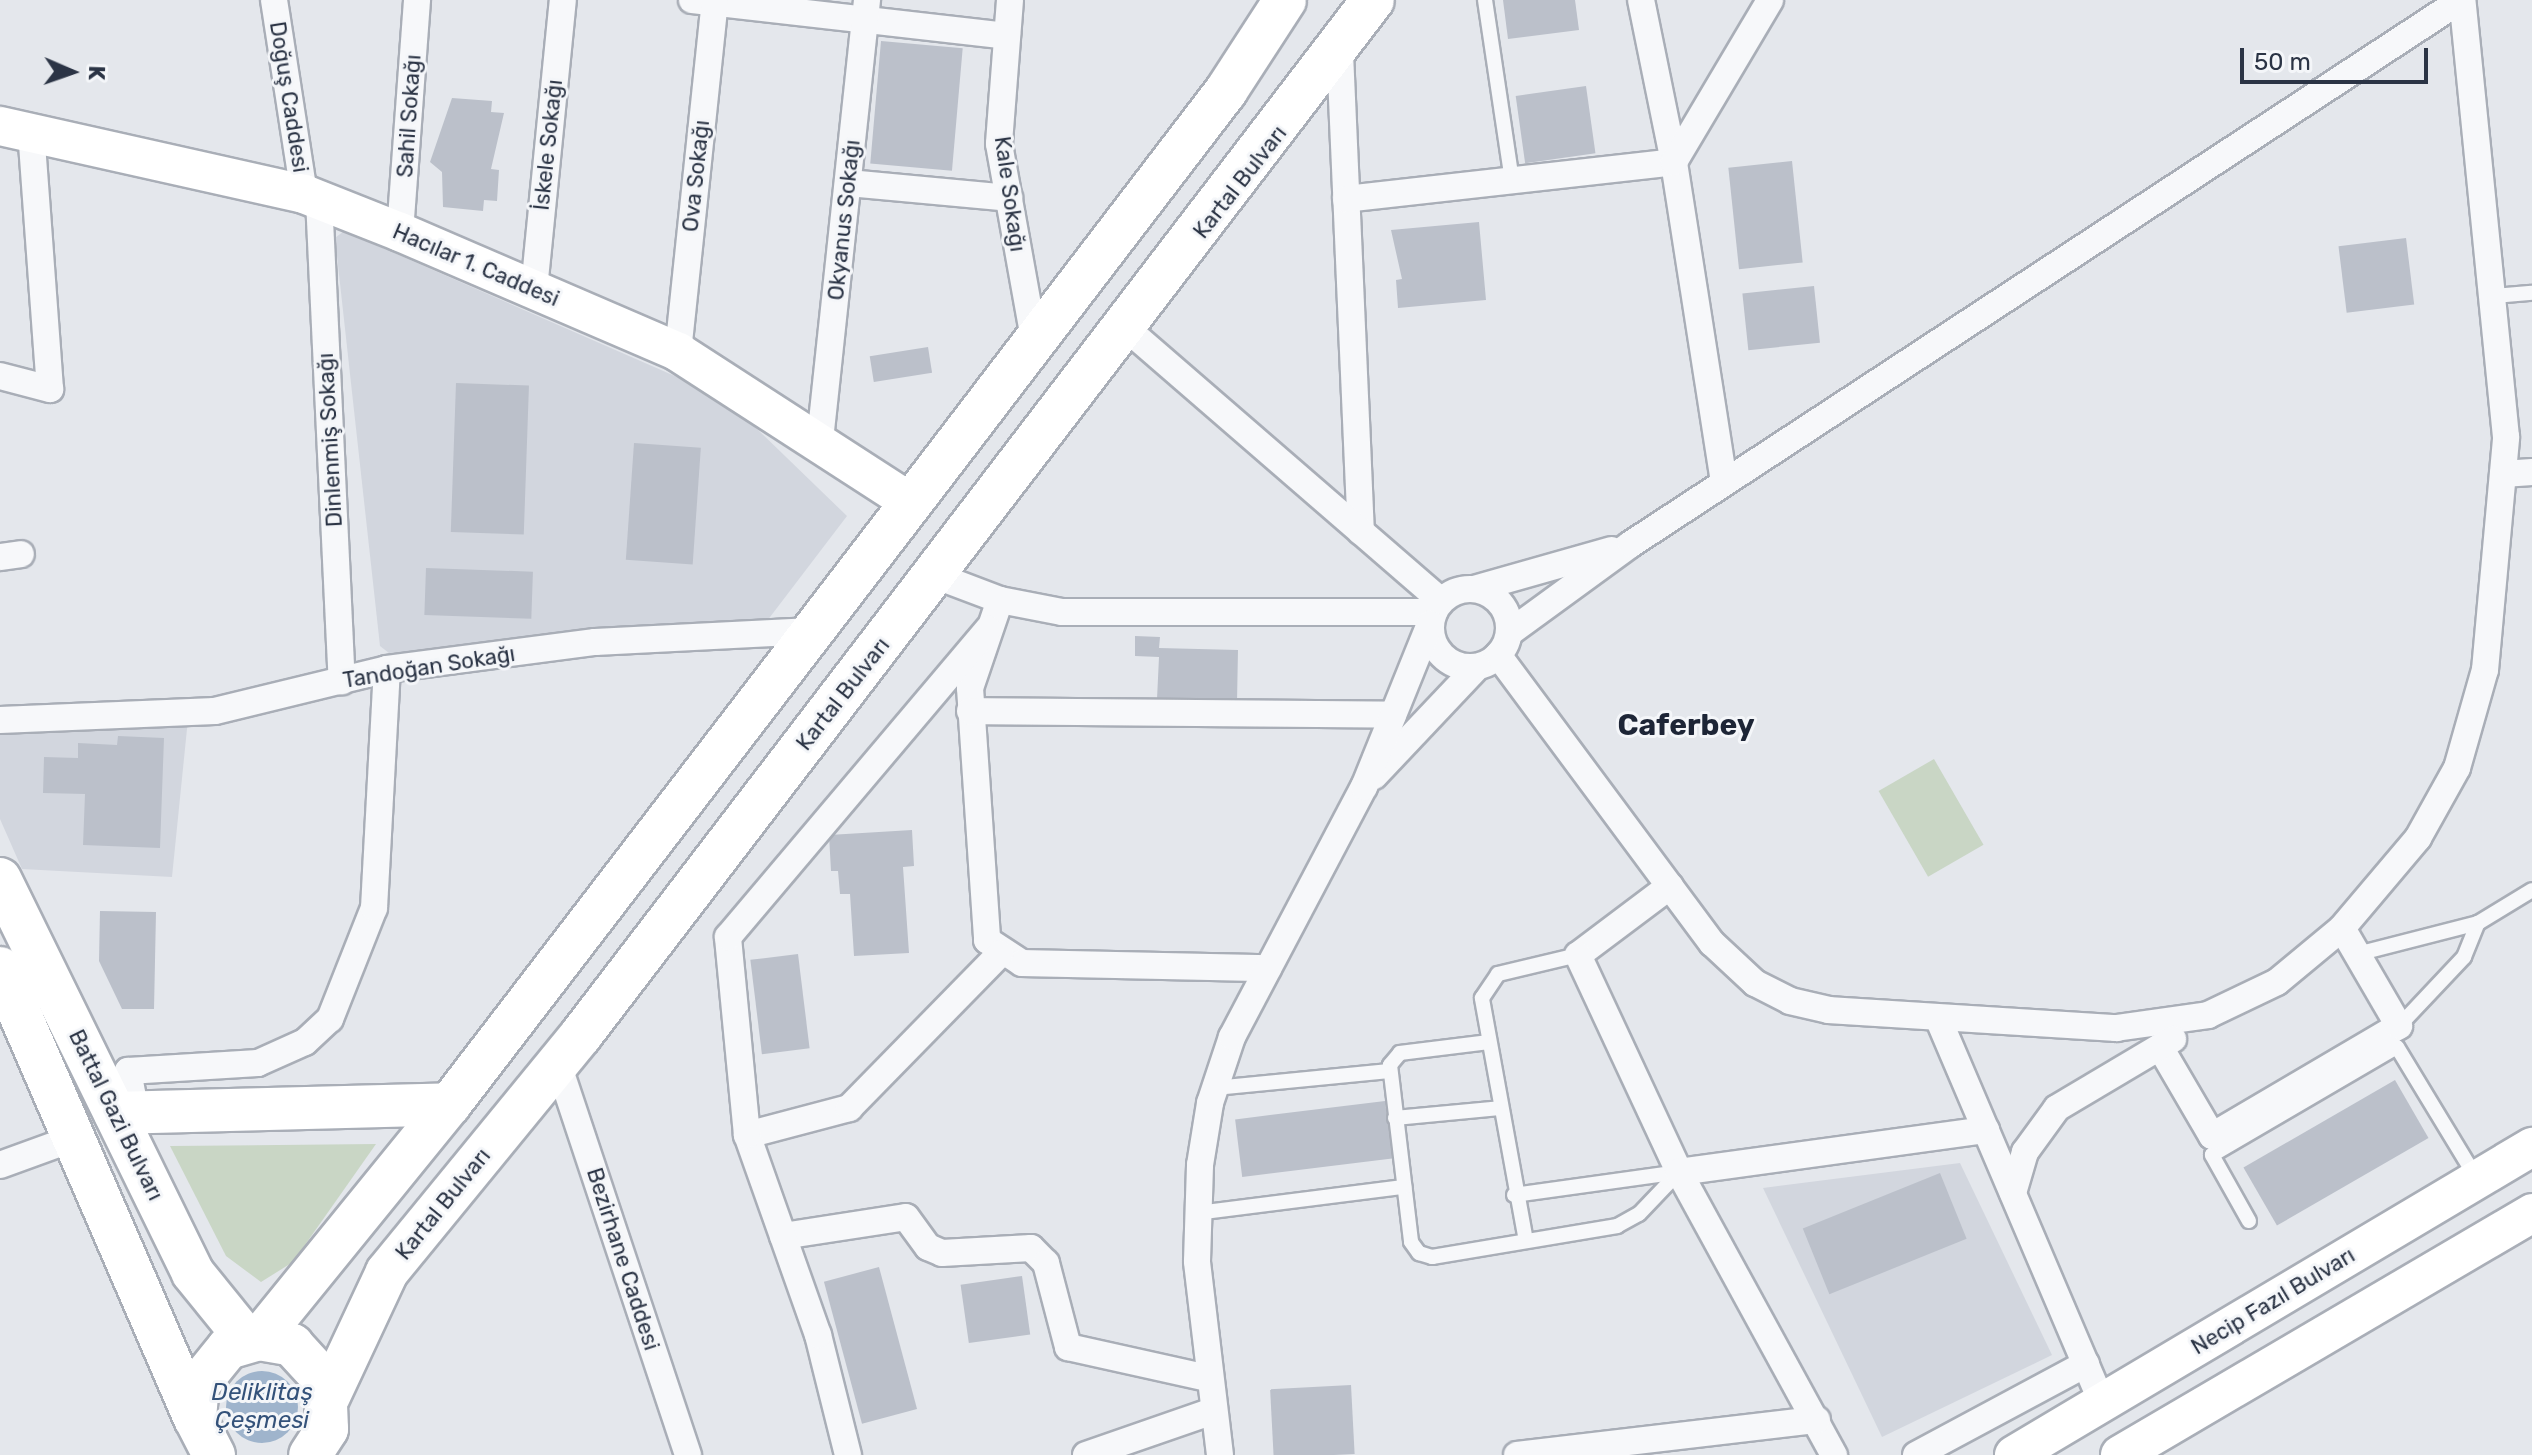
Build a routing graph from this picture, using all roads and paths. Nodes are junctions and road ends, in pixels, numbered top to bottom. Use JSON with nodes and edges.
{"nodes":[{"id":1,"x":274,"y":0,"type":"edge"},
{"id":2,"x":417,"y":0,"type":"edge"},
{"id":3,"x":563,"y":0,"type":"edge"},
{"id":4,"x":1010,"y":0,"type":"edge"},
{"id":5,"x":1285,"y":0,"type":"edge"},
{"id":6,"x":1373,"y":0,"type":"edge"},
{"id":7,"x":1485,"y":0,"type":"edge"},
{"id":8,"x":1641,"y":0,"type":"edge"},
{"id":9,"x":1770,"y":0,"type":"edge"},
{"id":10,"x":2462,"y":0,"type":"edge"},
{"id":11,"x":707,"y":1,"type":"edge"},
{"id":12,"x":866,"y":11,"type":"edge"},
{"id":13,"x":1007,"y":36,"type":"junction"},
{"id":14,"x":1340,"y":53,"type":"junction"},
{"id":15,"x":16,"y":129,"type":"edge"},
{"id":16,"x":1674,"y":162,"type":"junction"},
{"id":17,"x":1512,"y":180,"type":"junction"},
{"id":18,"x":848,"y":183,"type":"junction"},
{"id":19,"x":311,"y":197,"type":"junction"},
{"id":20,"x":1009,"y":198,"type":"junction"},
{"id":21,"x":1346,"y":199,"type":"junction"},
{"id":22,"x":400,"y":232,"type":"junction"},
{"id":23,"x":534,"y":289,"type":"junction"},
{"id":24,"x":2532,"y":293,"type":"edge"},
{"id":25,"x":2494,"y":296,"type":"junction"},
{"id":26,"x":1126,"y":328,"type":"junction"},
{"id":27,"x":1034,"y":339,"type":"junction"},
{"id":28,"x":678,"y":352,"type":"junction"},
{"id":29,"x":0,"y":376,"type":"edge"},
{"id":30,"x":820,"y":440,"type":"junction"},
{"id":31,"x":2532,"y":472,"type":"edge"},
{"id":32,"x":2503,"y":474,"type":"junction"},
{"id":33,"x":1724,"y":482,"type":"junction"},
{"id":34,"x":911,"y":503,"type":"junction"},
{"id":35,"x":1361,"y":532,"type":"junction"},
{"id":36,"x":1631,"y":544,"type":"junction"},
{"id":37,"x":934,"y":575,"type":"junction"},
{"id":38,"x":1474,"y":589,"type":"junction"},
{"id":39,"x":1000,"y":600,"type":"junction"},
{"id":40,"x":1435,"y":612,"type":"junction"},
{"id":41,"x":988,"y":629,"type":"junction"},
{"id":42,"x":812,"y":631,"type":"junction"},
{"id":43,"x":1495,"y":652,"type":"junction"},
{"id":44,"x":387,"y":669,"type":"junction"},
{"id":45,"x":342,"y":681,"type":"junction"},
{"id":46,"x":970,"y":711,"type":"junction"},
{"id":47,"x":1393,"y":715,"type":"junction"},
{"id":48,"x":0,"y":720,"type":"edge"},
{"id":49,"x":1364,"y":787,"type":"junction"},
{"id":50,"x":0,"y":879,"type":"edge"},
{"id":51,"x":1670,"y":886,"type":"junction"},
{"id":52,"x":2532,"y":890,"type":"edge"},
{"id":53,"x":2478,"y":923,"type":"junction"},
{"id":54,"x":2342,"y":928,"type":"junction"},
{"id":55,"x":1000,"y":954,"type":"junction"},
{"id":56,"x":2357,"y":954,"type":"junction"},
{"id":57,"x":1578,"y":955,"type":"junction"},
{"id":58,"x":0,"y":968,"type":"edge"},
{"id":59,"x":1268,"y":968,"type":"junction"},
{"id":60,"x":2208,"y":1015,"type":"junction"},
{"id":61,"x":1938,"y":1018,"type":"junction"},
{"id":62,"x":2399,"y":1026,"type":"junction"},
{"id":63,"x":1489,"y":1042,"type":"junction"},
{"id":64,"x":2160,"y":1047,"type":"junction"},
{"id":65,"x":558,"y":1064,"type":"junction"},
{"id":66,"x":1389,"y":1071,"type":"junction"},
{"id":67,"x":1215,"y":1088,"type":"junction"},
{"id":68,"x":450,"y":1104,"type":"junction"},
{"id":69,"x":1500,"y":1108,"type":"junction"},
{"id":70,"x":126,"y":1113,"type":"junction"},
{"id":71,"x":1395,"y":1118,"type":"junction"},
{"id":72,"x":1986,"y":1130,"type":"junction"},
{"id":73,"x":747,"y":1135,"type":"junction"},
{"id":74,"x":77,"y":1137,"type":"junction"},
{"id":75,"x":2532,"y":1147,"type":"edge"},
{"id":76,"x":0,"y":1165,"type":"edge"},
{"id":77,"x":1679,"y":1172,"type":"junction"},
{"id":78,"x":2477,"y":1179,"type":"junction"},
{"id":79,"x":1404,"y":1187,"type":"junction"},
{"id":80,"x":2013,"y":1193,"type":"junction"},
{"id":81,"x":1514,"y":1195,"type":"junction"},
{"id":82,"x":1197,"y":1213,"type":"junction"},
{"id":83,"x":2532,"y":1213,"type":"edge"},
{"id":84,"x":2249,"y":1221,"type":"dead end"},
{"id":85,"x":783,"y":1236,"type":"junction"},
{"id":86,"x":1526,"y":1241,"type":"junction"},
{"id":87,"x":254,"y":1340,"type":"junction"},
{"id":88,"x":2086,"y":1364,"type":"junction"},
{"id":89,"x":1208,"y":1378,"type":"junction"},
{"id":90,"x":329,"y":1396,"type":"junction"},
{"id":91,"x":2102,"y":1402,"type":"junction"},
{"id":92,"x":1213,"y":1411,"type":"junction"},
{"id":93,"x":1817,"y":1420,"type":"junction"},
{"id":94,"x":204,"y":1442,"type":"edge"},
{"id":95,"x":317,"y":1451,"type":"edge"},
{"id":96,"x":688,"y":1455,"type":"edge"},
{"id":97,"x":848,"y":1455,"type":"edge"},
{"id":98,"x":1086,"y":1455,"type":"edge"},
{"id":99,"x":1220,"y":1455,"type":"edge"},
{"id":100,"x":1517,"y":1455,"type":"edge"},
{"id":101,"x":1834,"y":1455,"type":"edge"},
{"id":102,"x":1916,"y":1455,"type":"edge"},
{"id":103,"x":2014,"y":1455,"type":"edge"},
{"id":104,"x":2120,"y":1455,"type":"edge"}],
"edges":[{"from":1,"to":19,"type":"street","name":"Doğuş Caddesi"},
{"from":2,"to":22,"type":"street","name":"Sahil Sokağı"},
{"from":3,"to":23,"type":"street","name":"İskele Sokağı"},
{"from":4,"to":13,"type":"street","name":"Kale Sokağı"},
{"from":5,"to":27,"type":"main road"},
{"from":6,"to":14,"type":"main road","name":"Kartal Bulvarı"},
{"from":7,"to":17,"type":"lane"},
{"from":8,"to":16,"type":"street"},
{"from":9,"to":16,"type":"street"},
{"from":10,"to":25,"type":"street"},
{"from":10,"to":33,"type":"street"},
{"from":11,"to":12,"type":"street"},
{"from":11,"to":28,"type":"street","name":"Ova Sokağı"},
{"from":12,"to":13,"type":"street"},
{"from":12,"to":18,"type":"street","name":"Okyanus Sokağı"},
{"from":13,"to":20,"type":"street","name":"Kale Sokağı"},
{"from":14,"to":21,"type":"street"},
{"from":14,"to":26,"type":"main road","name":"Kartal Bulvarı"},
{"from":15,"to":19,"type":"street","name":"Hacılar 1. Caddesi"},
{"from":15,"to":29,"type":"street"},
{"from":16,"to":17,"type":"street"},
{"from":16,"to":33,"type":"street"},
{"from":17,"to":21,"type":"street"},
{"from":18,"to":20,"type":"street"},
{"from":18,"to":30,"type":"street","name":"Okyanus Sokağı"},
{"from":19,"to":22,"type":"street","name":"Hacılar 1. Caddesi"},
{"from":19,"to":45,"type":"street","name":"Dinlenmiş Sokağı"},
{"from":20,"to":27,"type":"street","name":"Kale Sokağı"},
{"from":21,"to":35,"type":"street"},
{"from":22,"to":23,"type":"street","name":"Hacılar 1. Caddesi"},
{"from":23,"to":28,"type":"street","name":"Hacılar 1. Caddesi"},
{"from":24,"to":25,"type":"lane"},
{"from":25,"to":32,"type":"street"},
{"from":26,"to":35,"type":"street"},
{"from":26,"to":37,"type":"main road","name":"Kartal Bulvarı"},
{"from":27,"to":34,"type":"main road"},
{"from":28,"to":30,"type":"street","name":"Hacılar 1. Caddesi"},
{"from":30,"to":34,"type":"street","name":"Hacılar 1. Caddesi"},
{"from":31,"to":32,"type":"street"},
{"from":32,"to":54,"type":"street"},
{"from":33,"to":36,"type":"street"},
{"from":34,"to":42,"type":"main road"},
{"from":35,"to":40,"type":"street"},
{"from":36,"to":38,"type":"street"},
{"from":36,"to":43,"type":"street"},
{"from":37,"to":39,"type":"street"},
{"from":37,"to":65,"type":"main road","name":"Kartal Bulvarı"},
{"from":38,"to":40,"type":"street"},
{"from":38,"to":43,"type":"street"},
{"from":39,"to":40,"type":"street"},
{"from":39,"to":41,"type":"street"},
{"from":40,"to":43,"type":"street"},
{"from":40,"to":47,"type":"street"},
{"from":41,"to":46,"type":"street"},
{"from":41,"to":73,"type":"street"},
{"from":42,"to":44,"type":"street","name":"Tandoğan Sokağı"},
{"from":42,"to":68,"type":"main road"},
{"from":43,"to":49,"type":"street"},
{"from":43,"to":51,"type":"street"},
{"from":44,"to":45,"type":"street","name":"Tandoğan Sokağı"},
{"from":44,"to":70,"type":"street"},
{"from":45,"to":48,"type":"street","name":"Tandoğan Sokağı"},
{"from":46,"to":47,"type":"street"},
{"from":46,"to":55,"type":"street"},
{"from":47,"to":49,"type":"street"},
{"from":49,"to":59,"type":"street"},
{"from":50,"to":70,"type":"main road","name":"Battal Gazi Bulvarı"},
{"from":51,"to":57,"type":"street"},
{"from":51,"to":61,"type":"street"},
{"from":52,"to":53,"type":"lane"},
{"from":53,"to":56,"type":"lane"},
{"from":53,"to":62,"type":"lane"},
{"from":54,"to":56,"type":"street"},
{"from":54,"to":60,"type":"street"},
{"from":55,"to":59,"type":"street"},
{"from":55,"to":73,"type":"street"},
{"from":56,"to":62,"type":"street"},
{"from":57,"to":63,"type":"lane"},
{"from":57,"to":77,"type":"street"},
{"from":58,"to":74,"type":"main road","name":"Battal Gazi Bulvarı"},
{"from":59,"to":67,"type":"street"},
{"from":60,"to":61,"type":"street"},
{"from":60,"to":64,"type":"street"},
{"from":61,"to":72,"type":"street"},
{"from":62,"to":64,"type":"street"},
{"from":63,"to":66,"type":"lane"},
{"from":63,"to":69,"type":"lane"},
{"from":64,"to":80,"type":"street"},
{"from":65,"to":90,"type":"main road","name":"Kartal Bulvarı"},
{"from":65,"to":96,"type":"street","name":"Bezirhane Caddesi"},
{"from":66,"to":67,"type":"lane"},
{"from":66,"to":71,"type":"lane"},
{"from":67,"to":82,"type":"street"},
{"from":68,"to":70,"type":"main road"},
{"from":68,"to":87,"type":"main road"},
{"from":69,"to":71,"type":"lane"},
{"from":69,"to":81,"type":"lane"},
{"from":70,"to":87,"type":"main road","name":"Battal Gazi Bulvarı"},
{"from":71,"to":79,"type":"lane"},
{"from":72,"to":77,"type":"street"},
{"from":72,"to":80,"type":"street"},
{"from":73,"to":85,"type":"street"},
{"from":74,"to":76,"type":"street"},
{"from":74,"to":94,"type":"main road","name":"Battal Gazi Bulvarı"},
{"from":75,"to":78,"type":"street","name":"Necip Fazıl Bulvarı"},
{"from":77,"to":81,"type":"lane"},
{"from":77,"to":86,"type":"lane"},
{"from":77,"to":93,"type":"street"},
{"from":78,"to":84,"type":"lane"},
{"from":78,"to":91,"type":"street","name":"Necip Fazıl Bulvarı"},
{"from":79,"to":82,"type":"lane"},
{"from":79,"to":86,"type":"lane"},
{"from":80,"to":88,"type":"street"},
{"from":81,"to":86,"type":"lane"},
{"from":82,"to":89,"type":"street"},
{"from":83,"to":104,"type":"street"},
{"from":85,"to":89,"type":"street"},
{"from":85,"to":97,"type":"street"},
{"from":87,"to":90,"type":"main road"},
{"from":87,"to":94,"type":"main road"},
{"from":88,"to":91,"type":"street"},
{"from":88,"to":102,"type":"street"},
{"from":89,"to":92,"type":"street"},
{"from":90,"to":95,"type":"main road","name":"Kartal Bulvarı"},
{"from":91,"to":103,"type":"street","name":"Necip Fazıl Bulvarı"},
{"from":92,"to":98,"type":"street"},
{"from":92,"to":99,"type":"street"},
{"from":93,"to":100,"type":"street"},
{"from":93,"to":101,"type":"street"}]}
